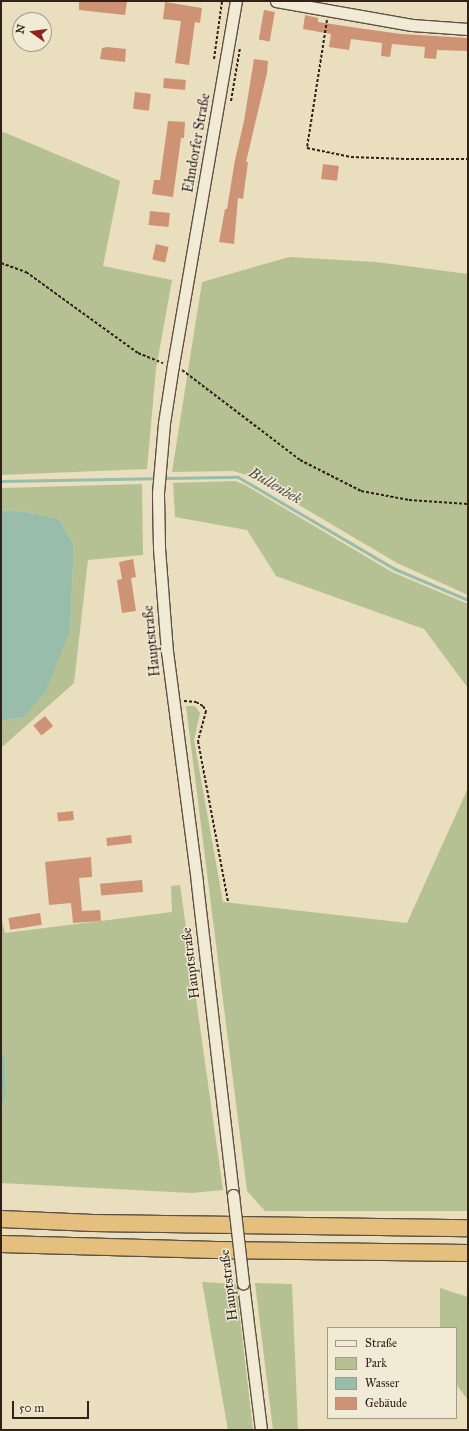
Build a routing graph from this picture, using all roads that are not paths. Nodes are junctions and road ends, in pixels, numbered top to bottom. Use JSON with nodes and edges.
{"nodes":[{"id":1,"x":236,"y":1,"type":"edge"},
{"id":2,"x":276,"y":1,"type":"edge"},
{"id":3,"x":468,"y":29,"type":"edge"},
{"id":4,"x":160,"y":462,"type":"joint"},
{"id":5,"x":1,"y":1219,"type":"edge"},
{"id":6,"x":468,"y":1228,"type":"edge"},
{"id":7,"x":1,"y":1244,"type":"edge"},
{"id":8,"x":468,"y":1253,"type":"edge"},
{"id":9,"x":261,"y":1430,"type":"edge"}],
"edges":[{"from":1,"to":4,"type":"street","name":"Ehndorfer Straße"},
{"from":2,"to":3,"type":"street"},
{"from":4,"to":9,"type":"street","name":"Hauptstraße","bridge":true},
{"from":5,"to":6,"type":"highway"},
{"from":7,"to":8,"type":"highway"}]}
